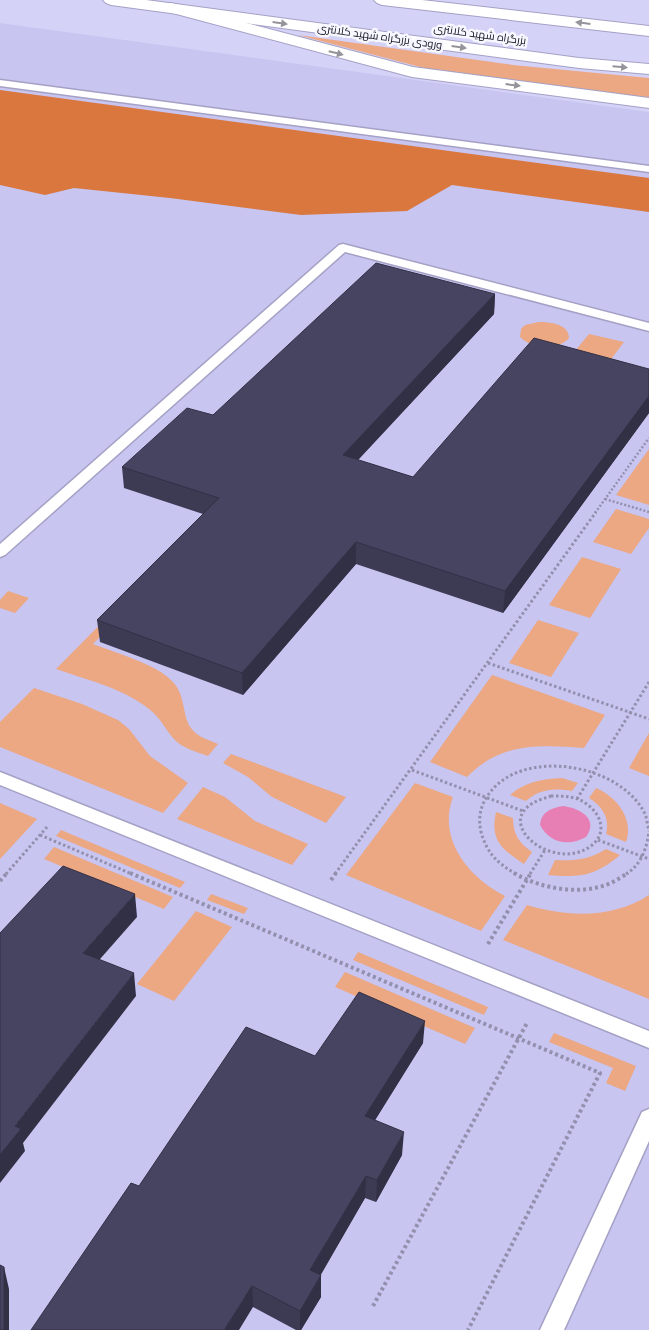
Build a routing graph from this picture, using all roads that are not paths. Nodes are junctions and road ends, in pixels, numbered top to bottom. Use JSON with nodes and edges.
{"nodes":[{"id":1,"x":110,"y":0,"type":"edge"},
{"id":2,"x":382,"y":0,"type":"edge"},
{"id":3,"x":171,"y":8,"type":"junction"},
{"id":4,"x":418,"y":26,"type":"dead end"},
{"id":5,"x":649,"y":31,"type":"edge"},
{"id":6,"x":649,"y":58,"type":"edge"},
{"id":7,"x":649,"y":69,"type":"edge"},
{"id":8,"x":0,"y":83,"type":"edge"},
{"id":9,"x":649,"y":103,"type":"edge"},
{"id":10,"x":649,"y":169,"type":"edge"},
{"id":11,"x":649,"y":327,"type":"edge"},
{"id":12,"x":0,"y":552,"type":"edge"},
{"id":13,"x":0,"y":778,"type":"edge"},
{"id":14,"x":649,"y":1040,"type":"edge"},
{"id":15,"x":649,"y":1118,"type":"edge"},
{"id":16,"x":552,"y":1330,"type":"edge"}],
"edges":[{"from":1,"to":3,"type":"main road","name":"ورودی بزرگراه شهید کلانتری"},
{"from":5,"to":2,"type":"main road","name":"بزرگراه شهید کلانتری","one_way":true},
{"from":3,"to":7,"type":"main road","name":"ورودی بزرگراه شهید کلانتری","one_way":true},
{"from":3,"to":9,"type":"main road","one_way":true},
{"from":4,"to":6,"type":"main road","name":"بزرگراه شهید کلانتری"},
{"from":8,"to":10,"type":"lane"},
{"from":11,"to":12,"type":"lane"},
{"from":13,"to":14,"type":"lane"},
{"from":15,"to":16,"type":"lane"}]}
